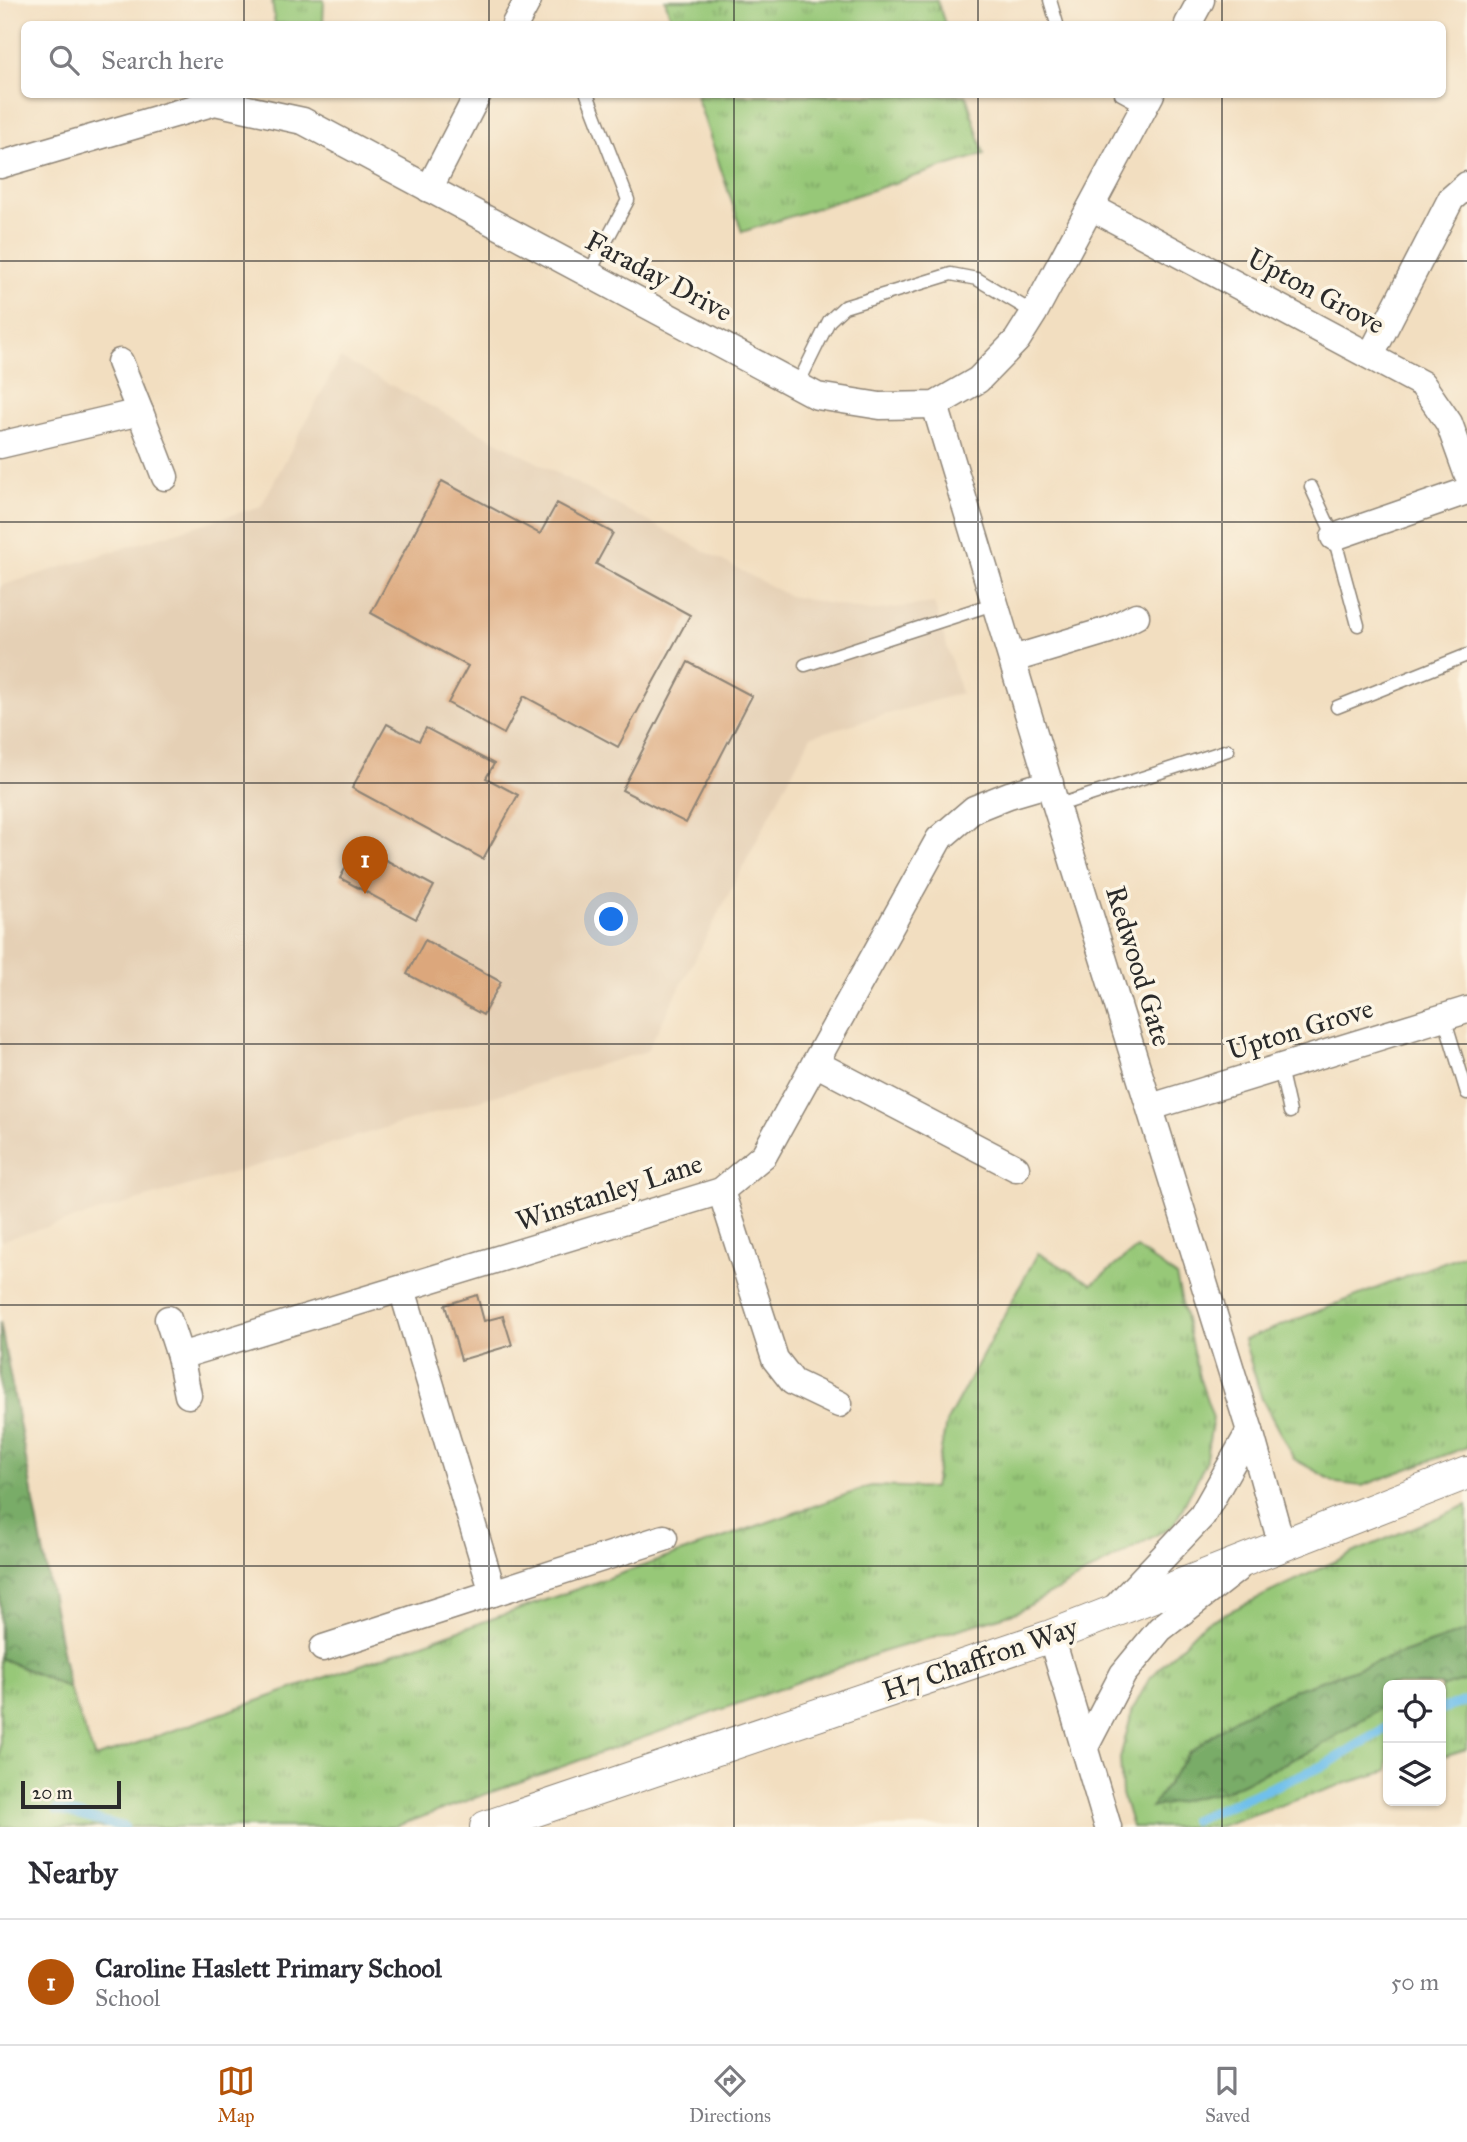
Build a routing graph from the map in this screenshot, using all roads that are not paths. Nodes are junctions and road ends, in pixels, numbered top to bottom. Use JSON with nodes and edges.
{"nodes":[{"id":1,"x":528,"y":0,"type":"edge"},
{"id":2,"x":1050,"y":0,"type":"edge"},
{"id":3,"x":1201,"y":0,"type":"edge"},
{"id":4,"x":516,"y":21,"type":"edge"},
{"id":5,"x":1057,"y":21,"type":"edge"},
{"id":6,"x":1190,"y":21,"type":"edge"},
{"id":7,"x":476,"y":98,"type":"edge"},
{"id":8,"x":589,"y":98,"type":"edge"},
{"id":9,"x":1148,"y":101,"type":"edge"},
{"id":10,"x":0,"y":166,"type":"edge"},
{"id":11,"x":1467,"y":185,"type":"edge"},
{"id":12,"x":429,"y":189,"type":"junction"},
{"id":13,"x":1091,"y":207,"type":"junction"},
{"id":14,"x":588,"y":275,"type":"junction"},
{"id":15,"x":1034,"y":313,"type":"junction"},
{"id":16,"x":1371,"y":355,"type":"junction"},
{"id":17,"x":120,"y":362,"type":"dead end"},
{"id":18,"x":797,"y":386,"type":"junction"},
{"id":19,"x":935,"y":405,"type":"junction"},
{"id":20,"x":140,"y":412,"type":"junction"},
{"id":21,"x":0,"y":445,"type":"edge"},
{"id":22,"x":1467,"y":473,"type":"edge"},
{"id":23,"x":165,"y":477,"type":"dead end"},
{"id":24,"x":1311,"y":487,"type":"dead end"},
{"id":25,"x":1467,"y":491,"type":"edge"},
{"id":26,"x":1334,"y":537,"type":"junction"},
{"id":27,"x":996,"y":603,"type":"junction"},
{"id":28,"x":1136,"y":616,"type":"dead end"},
{"id":29,"x":1358,"y":625,"type":"dead end"},
{"id":30,"x":1467,"y":655,"type":"edge"},
{"id":31,"x":1013,"y":659,"type":"junction"},
{"id":32,"x":805,"y":665,"type":"dead end"},
{"id":33,"x":1337,"y":707,"type":"dead end"},
{"id":34,"x":1228,"y":750,"type":"dead end"},
{"id":35,"x":1053,"y":795,"type":"junction"},
{"id":36,"x":1456,"y":1013,"type":"edge"},
{"id":37,"x":815,"y":1063,"type":"junction"},
{"id":38,"x":1280,"y":1068,"type":"junction"},
{"id":39,"x":1467,"y":1093,"type":"edge"},
{"id":40,"x":1151,"y":1107,"type":"junction"},
{"id":41,"x":1290,"y":1112,"type":"dead end"},
{"id":42,"x":1016,"y":1168,"type":"dead end"},
{"id":43,"x":720,"y":1191,"type":"junction"},
{"id":44,"x":402,"y":1289,"type":"junction"},
{"id":45,"x":168,"y":1319,"type":"dead end"},
{"id":46,"x":180,"y":1356,"type":"junction"},
{"id":47,"x":188,"y":1395,"type":"dead end"},
{"id":48,"x":839,"y":1404,"type":"dead end"},
{"id":49,"x":1250,"y":1431,"type":"junction"},
{"id":50,"x":1467,"y":1473,"type":"edge"},
{"id":51,"x":664,"y":1538,"type":"dead end"},
{"id":52,"x":1282,"y":1546,"type":"junction"},
{"id":53,"x":1249,"y":1559,"type":"junction"},
{"id":54,"x":493,"y":1593,"type":"junction"},
{"id":55,"x":1111,"y":1613,"type":"junction"},
{"id":56,"x":1051,"y":1636,"type":"junction"},
{"id":57,"x":323,"y":1648,"type":"dead end"},
{"id":58,"x":1084,"y":1749,"type":"junction"},
{"id":59,"x":486,"y":1827,"type":"edge"},
{"id":60,"x":1108,"y":1827,"type":"edge"}],
"edges":[{"from":1,"to":4,"type":"street"},
{"from":2,"to":5,"type":"lane"},
{"from":3,"to":6,"type":"street"},
{"from":7,"to":12,"type":"street"},
{"from":8,"to":14,"type":"lane"},
{"from":9,"to":13,"type":"street","name":"Faraday Drive"},
{"from":10,"to":12,"type":"street","name":"Faraday Drive"},
{"from":11,"to":16,"type":"street"},
{"from":12,"to":14,"type":"street","name":"Faraday Drive"},
{"from":13,"to":15,"type":"street","name":"Faraday Drive"},
{"from":13,"to":16,"type":"street","name":"Upton Grove"},
{"from":14,"to":18,"type":"street","name":"Faraday Drive"},
{"from":15,"to":18,"type":"lane"},
{"from":15,"to":19,"type":"street","name":"Faraday Drive"},
{"from":16,"to":22,"type":"street","name":"Upton Grove"},
{"from":17,"to":20,"type":"street"},
{"from":18,"to":19,"type":"street","name":"Faraday Drive"},
{"from":19,"to":27,"type":"street","name":"Redwood Gate"},
{"from":20,"to":21,"type":"street"},
{"from":20,"to":23,"type":"street"},
{"from":24,"to":26,"type":"lane"},
{"from":25,"to":26,"type":"street"},
{"from":26,"to":29,"type":"lane"},
{"from":27,"to":31,"type":"street","name":"Redwood Gate"},
{"from":27,"to":32,"type":"lane"},
{"from":28,"to":31,"type":"street"},
{"from":30,"to":33,"type":"lane"},
{"from":31,"to":35,"type":"street","name":"Redwood Gate"},
{"from":34,"to":35,"type":"lane"},
{"from":35,"to":37,"type":"street","name":"Winstanley Lane"},
{"from":35,"to":40,"type":"street","name":"Redwood Gate"},
{"from":36,"to":38,"type":"street","name":"Upton Grove"},
{"from":36,"to":39,"type":"lane"},
{"from":37,"to":42,"type":"street"},
{"from":37,"to":43,"type":"street","name":"Winstanley Lane"},
{"from":38,"to":40,"type":"street","name":"Upton Grove"},
{"from":38,"to":41,"type":"lane"},
{"from":40,"to":49,"type":"street","name":"Redwood Gate"},
{"from":43,"to":44,"type":"street","name":"Winstanley Lane"},
{"from":43,"to":48,"type":"street"},
{"from":44,"to":46,"type":"street","name":"Winstanley Lane"},
{"from":44,"to":54,"type":"street"},
{"from":45,"to":46,"type":"street"},
{"from":46,"to":47,"type":"street"},
{"from":49,"to":52,"type":"street","name":"Redwood Gate"},
{"from":49,"to":55,"type":"street"},
{"from":50,"to":52,"type":"street","name":"H7 Chaffron Way"},
{"from":51,"to":54,"type":"street"},
{"from":52,"to":53,"type":"street","name":"H7 Chaffron Way"},
{"from":53,"to":55,"type":"street","name":"H7 Chaffron Way"},
{"from":53,"to":58,"type":"street"},
{"from":54,"to":57,"type":"street"},
{"from":55,"to":56,"type":"street","name":"H7 Chaffron Way"},
{"from":56,"to":58,"type":"street"},
{"from":56,"to":59,"type":"street","name":"H7 Chaffron Way"},
{"from":58,"to":60,"type":"street"}]}
